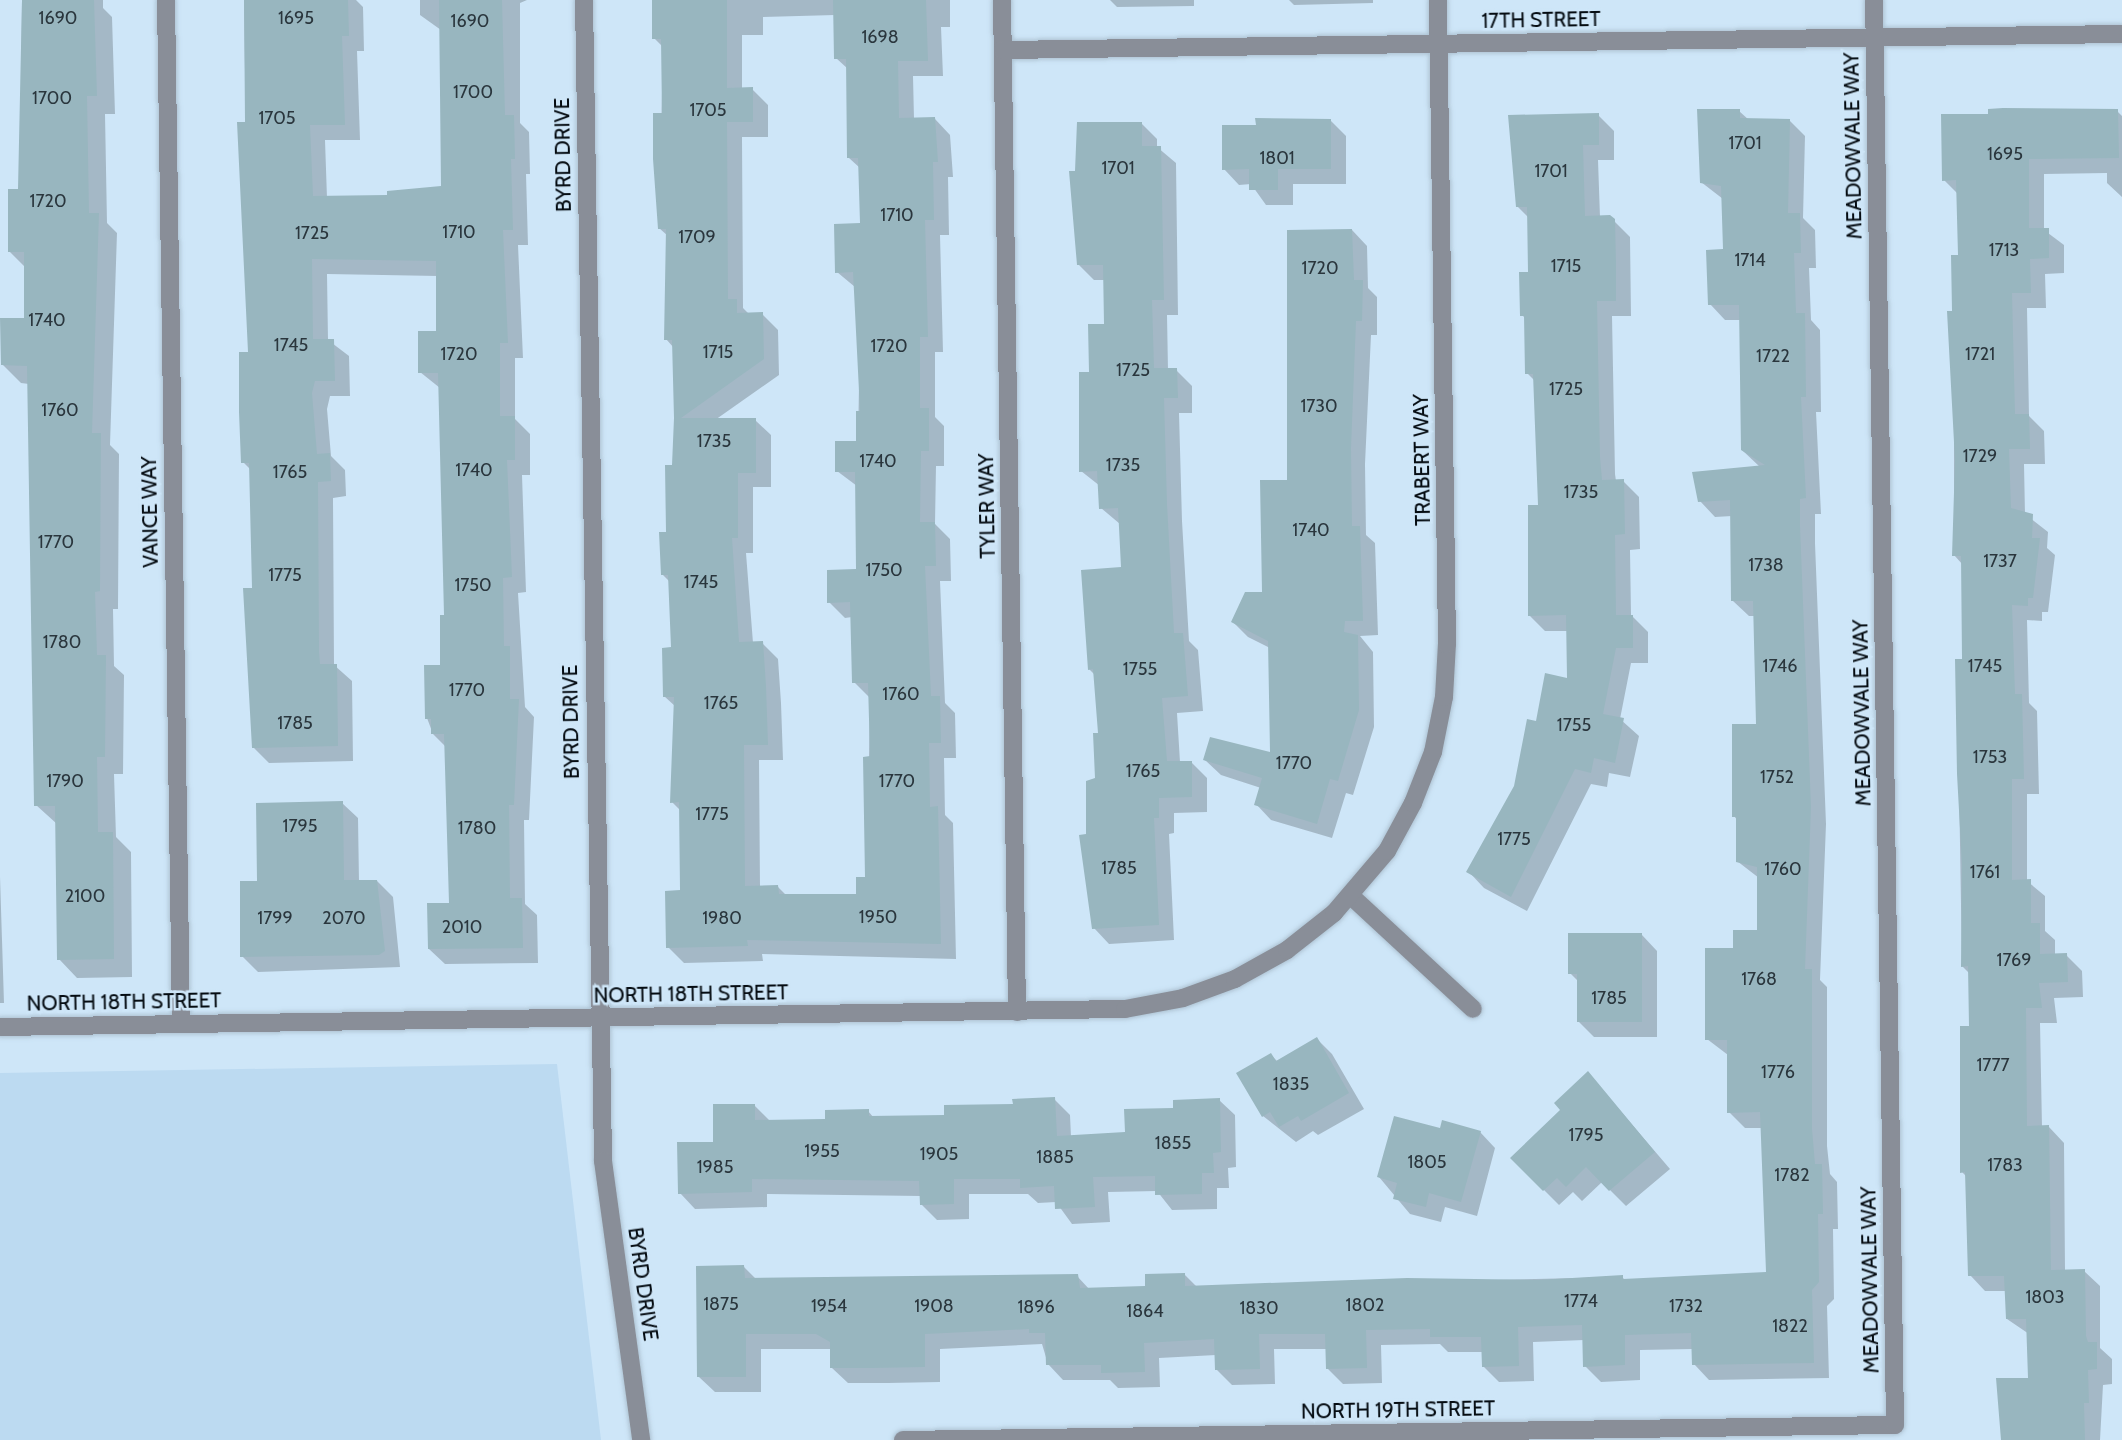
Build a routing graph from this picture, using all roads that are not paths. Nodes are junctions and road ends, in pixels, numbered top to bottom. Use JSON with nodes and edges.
{"nodes":[{"id":1,"x":166,"y":0,"type":"edge"},
{"id":2,"x":584,"y":0,"type":"edge"},
{"id":3,"x":1002,"y":0,"type":"edge"},
{"id":4,"x":1438,"y":0,"type":"edge"},
{"id":5,"x":1874,"y":0,"type":"edge"},
{"id":6,"x":2122,"y":34,"type":"edge"},
{"id":7,"x":1875,"y":38,"type":"junction"},
{"id":8,"x":1439,"y":44,"type":"junction"},
{"id":9,"x":1003,"y":50,"type":"junction"},
{"id":10,"x":1351,"y":896,"type":"junction"},
{"id":11,"x":1473,"y":1009,"type":"dead end"},
{"id":12,"x":1017,"y":1012,"type":"junction"},
{"id":13,"x":599,"y":1018,"type":"junction"},
{"id":14,"x":181,"y":1024,"type":"junction"},
{"id":15,"x":0,"y":1027,"type":"edge"},
{"id":16,"x":1895,"y":1425,"type":"joint"},
{"id":17,"x":641,"y":1440,"type":"edge"},
{"id":18,"x":903,"y":1440,"type":"edge"}],
"edges":[{"from":1,"to":14,"type":"street","name":"VANCE WAY"},
{"from":2,"to":13,"type":"street","name":"BYRD DRIVE"},
{"from":3,"to":9,"type":"street","name":"TYLER WAY"},
{"from":4,"to":8,"type":"street","name":"TRABERT WAY"},
{"from":5,"to":7,"type":"street","name":"MEADOWVALE WAY"},
{"from":6,"to":7,"type":"street","name":"17TH STREET"},
{"from":7,"to":8,"type":"street","name":"17TH STREET"},
{"from":7,"to":16,"type":"street","name":"MEADOWVALE WAY"},
{"from":8,"to":9,"type":"street","name":"17TH STREET"},
{"from":8,"to":10,"type":"street","name":"TRABERT WAY"},
{"from":9,"to":12,"type":"street","name":"TYLER WAY"},
{"from":10,"to":11,"type":"street"},
{"from":10,"to":12,"type":"street","name":"NORTH 18TH STREET"},
{"from":12,"to":13,"type":"street","name":"NORTH 18TH STREET"},
{"from":13,"to":14,"type":"street","name":"NORTH 18TH STREET"},
{"from":13,"to":17,"type":"street","name":"BYRD DRIVE"},
{"from":14,"to":15,"type":"street","name":"NORTH 18TH STREET"},
{"from":16,"to":18,"type":"street","name":"NORTH 19TH STREET"}]}
